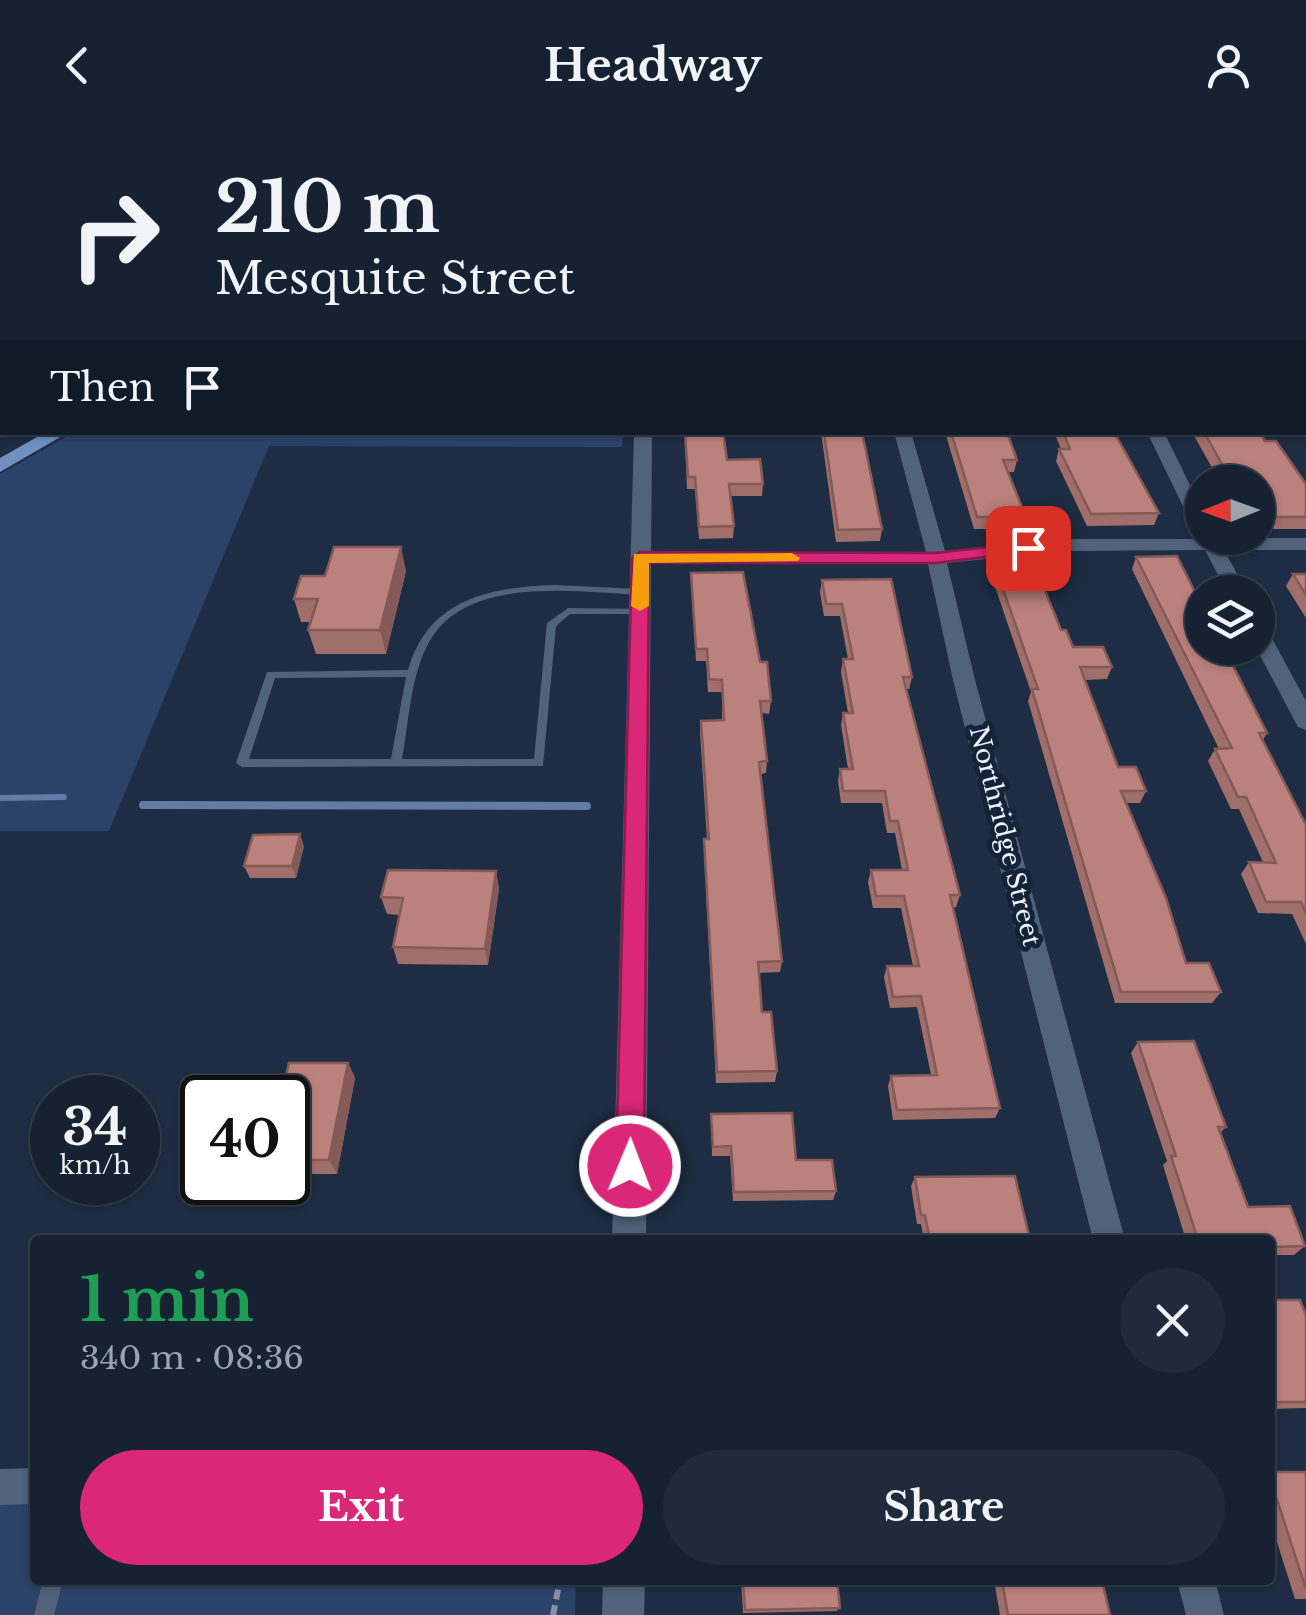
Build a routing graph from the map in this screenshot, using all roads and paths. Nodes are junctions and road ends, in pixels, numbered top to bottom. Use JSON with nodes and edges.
{"nodes":[{"id":1,"x":55,"y":435,"type":"edge"},
{"id":2,"x":644,"y":435,"type":"edge"},
{"id":3,"x":903,"y":435,"type":"edge"},
{"id":4,"x":1156,"y":435,"type":"edge"},
{"id":5,"x":0,"y":466,"type":"edge"},
{"id":6,"x":1185,"y":492,"type":"edge"},
{"id":7,"x":1185,"y":537,"type":"edge"},
{"id":8,"x":1275,"y":541,"type":"edge"},
{"id":9,"x":1306,"y":544,"type":"edge"},
{"id":10,"x":640,"y":558,"type":"junction"},
{"id":11,"x":935,"y":558,"type":"junction"},
{"id":12,"x":640,"y":602,"type":"junction"},
{"id":13,"x":1275,"y":663,"type":"edge"},
{"id":14,"x":413,"y":672,"type":"junction"},
{"id":15,"x":1306,"y":722,"type":"edge"},
{"id":16,"x":396,"y":763,"type":"junction"},
{"id":17,"x":629,"y":1235,"type":"edge"},
{"id":18,"x":1108,"y":1235,"type":"edge"},
{"id":19,"x":30,"y":1486,"type":"edge"},
{"id":20,"x":0,"y":1487,"type":"edge"},
{"id":21,"x":52,"y":1585,"type":"edge"},
{"id":22,"x":559,"y":1585,"type":"edge"},
{"id":23,"x":624,"y":1585,"type":"edge"},
{"id":24,"x":1197,"y":1585,"type":"edge"},
{"id":25,"x":44,"y":1615,"type":"edge"},
{"id":26,"x":553,"y":1615,"type":"edge"},
{"id":27,"x":624,"y":1615,"type":"edge"},
{"id":28,"x":1204,"y":1615,"type":"edge"}],
"edges":[{"from":1,"to":5,"type":"main road"},
{"from":2,"to":10,"type":"street"},
{"from":3,"to":11,"type":"street","name":"Northridge Street"},
{"from":4,"to":6,"type":"street"},
{"from":7,"to":11,"type":"street"},
{"from":8,"to":9,"type":"street"},
{"from":10,"to":11,"type":"street"},
{"from":10,"to":12,"type":"street"},
{"from":11,"to":18,"type":"street","name":"Northridge Street"},
{"from":12,"to":14,"type":"lane"},
{"from":12,"to":16,"type":"lane"},
{"from":12,"to":17,"type":"street"},
{"from":13,"to":15,"type":"street"},
{"from":14,"to":16,"type":"lane"},
{"from":14,"to":16,"type":"lane"},
{"from":19,"to":20,"type":"street"},
{"from":21,"to":25,"type":"lane"},
{"from":22,"to":26,"type":"path"},
{"from":23,"to":27,"type":"street"},
{"from":24,"to":28,"type":"street"}]}
